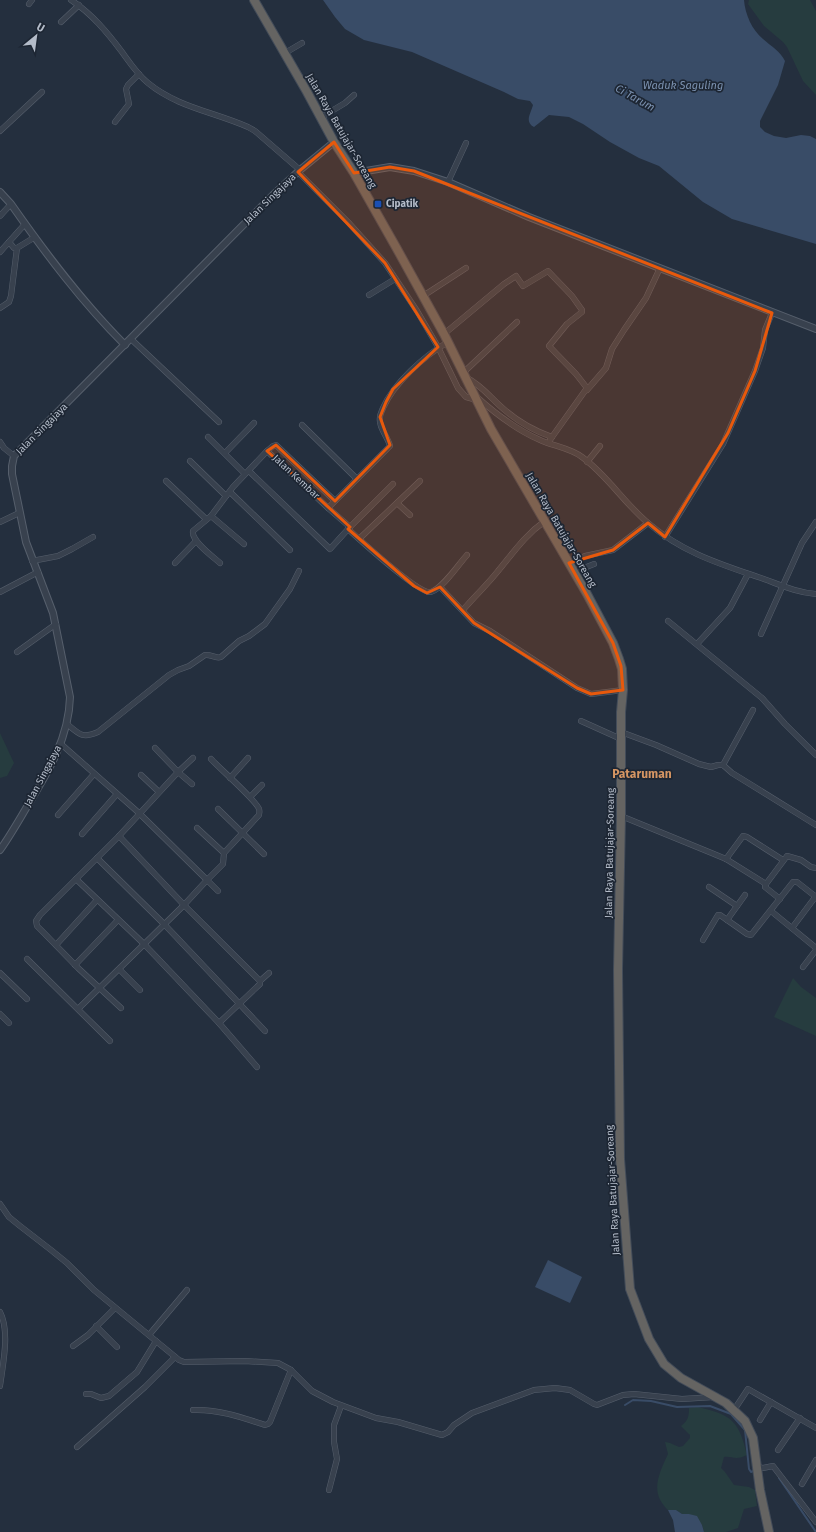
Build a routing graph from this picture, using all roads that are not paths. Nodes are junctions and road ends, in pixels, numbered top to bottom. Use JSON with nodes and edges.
{"nodes":[{"id":1,"x":71,"y":0,"type":"edge"},
{"id":2,"x":254,"y":0,"type":"edge"},
{"id":3,"x":79,"y":6,"type":"junction"},
{"id":4,"x":61,"y":22,"type":"dead end"},
{"id":5,"x":302,"y":43,"type":"dead end"},
{"id":6,"x":285,"y":53,"type":"junction"},
{"id":7,"x":137,"y":76,"type":"junction"},
{"id":8,"x":42,"y":92,"type":"dead end"},
{"id":9,"x":354,"y":95,"type":"dead end"},
{"id":10,"x":320,"y":118,"type":"junction"},
{"id":11,"x":115,"y":122,"type":"dead end"},
{"id":12,"x":0,"y":131,"type":"edge"},
{"id":13,"x":334,"y":142,"type":"junction"},
{"id":14,"x":466,"y":144,"type":"dead end"},
{"id":15,"x":299,"y":171,"type":"junction"},
{"id":16,"x":354,"y":173,"type":"junction"},
{"id":17,"x":448,"y":182,"type":"junction"},
{"id":18,"x":0,"y":192,"type":"edge"},
{"id":19,"x":11,"y":204,"type":"junction"},
{"id":20,"x":0,"y":216,"type":"edge"},
{"id":21,"x":26,"y":224,"type":"junction"},
{"id":22,"x":35,"y":237,"type":"junction"},
{"id":23,"x":9,"y":242,"type":"junction"},
{"id":24,"x":17,"y":248,"type":"junction"},
{"id":25,"x":0,"y":252,"type":"edge"},
{"id":26,"x":466,"y":268,"type":"dead end"},
{"id":27,"x":660,"y":268,"type":"junction"},
{"id":28,"x":396,"y":280,"type":"junction"},
{"id":29,"x":369,"y":295,"type":"dead end"},
{"id":30,"x":423,"y":296,"type":"junction"},
{"id":31,"x":0,"y":308,"type":"edge"},
{"id":32,"x":772,"y":313,"type":"junction"},
{"id":33,"x":517,"y":322,"type":"dead end"},
{"id":34,"x":816,"y":329,"type":"edge"},
{"id":35,"x":131,"y":339,"type":"junction"},
{"id":36,"x":445,"y":340,"type":"junction"},
{"id":37,"x":125,"y":345,"type":"junction"},
{"id":38,"x":438,"y":347,"type":"junction"},
{"id":39,"x":465,"y":376,"type":"junction"},
{"id":40,"x":587,"y":390,"type":"junction"},
{"id":41,"x":474,"y":395,"type":"junction"},
{"id":42,"x":219,"y":422,"type":"dead end"},
{"id":43,"x":254,"y":423,"type":"dead end"},
{"id":44,"x":302,"y":425,"type":"dead end"},
{"id":45,"x":208,"y":437,"type":"dead end"},
{"id":46,"x":550,"y":440,"type":"junction"},
{"id":47,"x":0,"y":442,"type":"edge"},
{"id":48,"x":600,"y":446,"type":"dead end"},
{"id":49,"x":268,"y":451,"type":"junction"},
{"id":50,"x":225,"y":453,"type":"junction"},
{"id":51,"x":14,"y":456,"type":"junction"},
{"id":52,"x":190,"y":461,"type":"dead end"},
{"id":53,"x":587,"y":462,"type":"junction"},
{"id":54,"x":247,"y":473,"type":"junction"},
{"id":55,"x":357,"y":479,"type":"junction"},
{"id":56,"x":166,"y":481,"type":"dead end"},
{"id":57,"x":420,"y":482,"type":"dead end"},
{"id":58,"x":392,"y":484,"type":"dead end"},
{"id":59,"x":228,"y":494,"type":"junction"},
{"id":60,"x":335,"y":501,"type":"junction"},
{"id":61,"x":397,"y":503,"type":"junction"},
{"id":62,"x":328,"y":508,"type":"junction"},
{"id":63,"x":20,"y":513,"type":"junction"},
{"id":64,"x":410,"y":515,"type":"dead end"},
{"id":65,"x":211,"y":516,"type":"junction"},
{"id":66,"x":206,"y":519,"type":"junction"},
{"id":67,"x":544,"y":521,"type":"junction"},
{"id":68,"x":0,"y":522,"type":"edge"},
{"id":69,"x":816,"y":522,"type":"edge"},
{"id":70,"x":648,"y":523,"type":"junction"},
{"id":71,"x":349,"y":528,"type":"junction"},
{"id":72,"x":665,"y":536,"type":"junction"},
{"id":73,"x":93,"y":537,"type":"dead end"},
{"id":74,"x":359,"y":539,"type":"junction"},
{"id":75,"x":196,"y":541,"type":"junction"},
{"id":76,"x":244,"y":544,"type":"dead end"},
{"id":77,"x":290,"y":550,"type":"dead end"},
{"id":78,"x":467,"y":555,"type":"dead end"},
{"id":79,"x":32,"y":561,"type":"junction"},
{"id":80,"x":175,"y":563,"type":"dead end"},
{"id":81,"x":220,"y":563,"type":"dead end"},
{"id":82,"x":569,"y":563,"type":"junction"},
{"id":83,"x":594,"y":564,"type":"dead end"},
{"id":84,"x":299,"y":571,"type":"dead end"},
{"id":85,"x":38,"y":572,"type":"junction"},
{"id":86,"x":574,"y":572,"type":"junction"},
{"id":87,"x":748,"y":574,"type":"junction"},
{"id":88,"x":440,"y":587,"type":"junction"},
{"id":89,"x":782,"y":587,"type":"junction"},
{"id":90,"x":0,"y":592,"type":"edge"},
{"id":91,"x":816,"y":594,"type":"edge"},
{"id":92,"x":463,"y":610,"type":"junction"},
{"id":93,"x":668,"y":621,"type":"dead end"},
{"id":94,"x":56,"y":624,"type":"junction"},
{"id":95,"x":761,"y":634,"type":"dead end"},
{"id":96,"x":696,"y":644,"type":"junction"},
{"id":97,"x":17,"y":652,"type":"dead end"},
{"id":98,"x":623,"y":690,"type":"junction"},
{"id":99,"x":753,"y":710,"type":"dead end"},
{"id":100,"x":581,"y":721,"type":"dead end"},
{"id":101,"x":67,"y":724,"type":"junction"},
{"id":102,"x":621,"y":735,"type":"junction"},
{"id":103,"x":61,"y":744,"type":"junction"},
{"id":104,"x":155,"y":748,"type":"dead end"},
{"id":105,"x":816,"y":755,"type":"edge"},
{"id":106,"x":193,"y":758,"type":"dead end"},
{"id":107,"x":248,"y":758,"type":"dead end"},
{"id":108,"x":211,"y":759,"type":"dead end"},
{"id":109,"x":723,"y":766,"type":"junction"},
{"id":110,"x":178,"y":772,"type":"junction"},
{"id":111,"x":94,"y":774,"type":"junction"},
{"id":112,"x":141,"y":775,"type":"dead end"},
{"id":113,"x":230,"y":778,"type":"junction"},
{"id":114,"x":192,"y":784,"type":"dead end"},
{"id":115,"x":262,"y":786,"type":"dead end"},
{"id":116,"x":159,"y":792,"type":"junction"},
{"id":117,"x":116,"y":794,"type":"junction"},
{"id":118,"x":250,"y":797,"type":"junction"},
{"id":119,"x":218,"y":809,"type":"dead end"},
{"id":120,"x":139,"y":813,"type":"junction"},
{"id":121,"x":58,"y":814,"type":"dead end"},
{"id":122,"x":622,"y":816,"type":"junction"},
{"id":123,"x":816,"y":825,"type":"edge"},
{"id":124,"x":197,"y":828,"type":"dead end"},
{"id":125,"x":242,"y":832,"type":"junction"},
{"id":126,"x":82,"y":834,"type":"dead end"},
{"id":127,"x":119,"y":836,"type":"junction"},
{"id":128,"x":0,"y":850,"type":"edge"},
{"id":129,"x":224,"y":853,"type":"junction"},
{"id":130,"x":264,"y":854,"type":"dead end"},
{"id":131,"x":97,"y":858,"type":"junction"},
{"id":132,"x":726,"y":860,"type":"junction"},
{"id":133,"x":783,"y":860,"type":"junction"},
{"id":134,"x":816,"y":868,"type":"edge"},
{"id":135,"x":76,"y":879,"type":"junction"},
{"id":136,"x":208,"y":880,"type":"junction"},
{"id":137,"x":766,"y":884,"type":"junction"},
{"id":138,"x":709,"y":887,"type":"dead end"},
{"id":139,"x":218,"y":891,"type":"dead end"},
{"id":140,"x":745,"y":895,"type":"dead end"},
{"id":141,"x":816,"y":896,"type":"edge"},
{"id":142,"x":780,"y":899,"type":"junction"},
{"id":143,"x":97,"y":900,"type":"junction"},
{"id":144,"x":184,"y":905,"type":"junction"},
{"id":145,"x":737,"y":906,"type":"junction"},
{"id":146,"x":771,"y":911,"type":"junction"},
{"id":147,"x":118,"y":920,"type":"junction"},
{"id":148,"x":727,"y":920,"type":"junction"},
{"id":149,"x":164,"y":924,"type":"junction"},
{"id":150,"x":792,"y":928,"type":"junction"},
{"id":151,"x":703,"y":940,"type":"dead end"},
{"id":152,"x":144,"y":944,"type":"junction"},
{"id":153,"x":56,"y":945,"type":"junction"},
{"id":154,"x":816,"y":949,"type":"edge"},
{"id":155,"x":27,"y":958,"type":"dead end"},
{"id":156,"x":75,"y":965,"type":"junction"},
{"id":157,"x":803,"y":966,"type":"dead end"},
{"id":158,"x":119,"y":969,"type":"junction"},
{"id":159,"x":0,"y":973,"type":"edge"},
{"id":160,"x":269,"y":973,"type":"dead end"},
{"id":161,"x":260,"y":982,"type":"junction"},
{"id":162,"x":100,"y":988,"type":"junction"},
{"id":163,"x":140,"y":990,"type":"dead end"},
{"id":164,"x":27,"y":999,"type":"dead end"},
{"id":165,"x":240,"y":1004,"type":"junction"},
{"id":166,"x":121,"y":1008,"type":"dead end"},
{"id":167,"x":78,"y":1009,"type":"junction"},
{"id":168,"x":0,"y":1014,"type":"edge"},
{"id":169,"x":9,"y":1023,"type":"dead end"},
{"id":170,"x":219,"y":1023,"type":"junction"},
{"id":171,"x":265,"y":1031,"type":"dead end"},
{"id":172,"x":110,"y":1041,"type":"dead end"},
{"id":173,"x":257,"y":1067,"type":"dead end"},
{"id":174,"x":0,"y":1204,"type":"edge"},
{"id":175,"x":187,"y":1290,"type":"dead end"},
{"id":176,"x":115,"y":1308,"type":"junction"},
{"id":177,"x":0,"y":1312,"type":"edge"},
{"id":178,"x":96,"y":1326,"type":"junction"},
{"id":179,"x":149,"y":1335,"type":"junction"},
{"id":180,"x":156,"y":1341,"type":"junction"},
{"id":181,"x":73,"y":1346,"type":"dead end"},
{"id":182,"x":117,"y":1347,"type":"dead end"},
{"id":183,"x":175,"y":1358,"type":"junction"},
{"id":184,"x":291,"y":1370,"type":"junction"},
{"id":185,"x":0,"y":1386,"type":"edge"},
{"id":186,"x":86,"y":1394,"type":"dead end"},
{"id":187,"x":715,"y":1397,"type":"junction"},
{"id":188,"x":770,"y":1402,"type":"junction"},
{"id":189,"x":342,"y":1406,"type":"junction"},
{"id":190,"x":193,"y":1410,"type":"dead end"},
{"id":191,"x":734,"y":1410,"type":"junction"},
{"id":192,"x":800,"y":1418,"type":"junction"},
{"id":193,"x":760,"y":1420,"type":"dead end"},
{"id":194,"x":816,"y":1428,"type":"edge"},
{"id":195,"x":77,"y":1447,"type":"dead end"},
{"id":196,"x":778,"y":1450,"type":"dead end"},
{"id":197,"x":816,"y":1460,"type":"edge"},
{"id":198,"x":757,"y":1467,"type":"junction"},
{"id":199,"x":802,"y":1484,"type":"dead end"},
{"id":200,"x":329,"y":1490,"type":"dead end"},
{"id":201,"x":816,"y":1522,"type":"edge"},
{"id":202,"x":769,"y":1532,"type":"edge"}],
"edges":[{"from":1,"to":3,"type":"street"},
{"from":2,"to":6,"type":"highway","name":"Jalan Raya Batujajar-Soreang"},
{"from":3,"to":4,"type":"street"},
{"from":3,"to":7,"type":"street"},
{"from":5,"to":6,"type":"street"},
{"from":6,"to":10,"type":"highway","name":"Jalan Raya Batujajar-Soreang"},
{"from":7,"to":11,"type":"street"},
{"from":7,"to":15,"type":"street"},
{"from":8,"to":12,"type":"street"},
{"from":9,"to":10,"type":"street"},
{"from":10,"to":13,"type":"highway","name":"Jalan Raya Batujajar-Soreang"},
{"from":13,"to":15,"type":"street","name":"Jalan Singajaya"},
{"from":13,"to":16,"type":"highway","name":"Jalan Raya Batujajar-Soreang"},
{"from":14,"to":17,"type":"street"},
{"from":15,"to":28,"type":"street"},
{"from":15,"to":35,"type":"street","name":"Jalan Singajaya"},
{"from":16,"to":17,"type":"street"},
{"from":16,"to":30,"type":"highway","name":"Jalan Raya Batujajar-Soreang"},
{"from":17,"to":27,"type":"street"},
{"from":18,"to":19,"type":"street"},
{"from":19,"to":20,"type":"street"},
{"from":19,"to":21,"type":"street"},
{"from":21,"to":22,"type":"street"},
{"from":21,"to":23,"type":"street"},
{"from":22,"to":24,"type":"street"},
{"from":22,"to":37,"type":"street"},
{"from":23,"to":24,"type":"street"},
{"from":23,"to":25,"type":"street"},
{"from":24,"to":31,"type":"street"},
{"from":26,"to":30,"type":"street"},
{"from":27,"to":32,"type":"street"},
{"from":27,"to":40,"type":"street"},
{"from":28,"to":29,"type":"street"},
{"from":28,"to":38,"type":"street"},
{"from":30,"to":36,"type":"highway","name":"Jalan Raya Batujajar-Soreang"},
{"from":32,"to":34,"type":"street"},
{"from":32,"to":72,"type":"street"},
{"from":33,"to":39,"type":"street"},
{"from":35,"to":37,"type":"street","name":"Jalan Singajaya"},
{"from":35,"to":42,"type":"street"},
{"from":36,"to":38,"type":"street","name":"Jalan Kembar"},
{"from":36,"to":39,"type":"highway","name":"Jalan Raya Batujajar-Soreang"},
{"from":36,"to":40,"type":"street","name":"Jalan Kembar"},
{"from":37,"to":51,"type":"street","name":"Jalan Singajaya"},
{"from":38,"to":41,"type":"street"},
{"from":38,"to":55,"type":"street","name":"Jalan Kembar"},
{"from":39,"to":41,"type":"highway","name":"Jalan Raya Batujajar-Soreang"},
{"from":39,"to":46,"type":"street"},
{"from":40,"to":46,"type":"street"},
{"from":41,"to":46,"type":"street"},
{"from":41,"to":67,"type":"highway","name":"Jalan Raya Batujajar-Soreang"},
{"from":43,"to":50,"type":"street"},
{"from":44,"to":55,"type":"street"},
{"from":45,"to":50,"type":"street"},
{"from":46,"to":53,"type":"street"},
{"from":47,"to":51,"type":"street"},
{"from":48,"to":53,"type":"street"},
{"from":49,"to":54,"type":"street","name":"Jalan Kembar"},
{"from":49,"to":60,"type":"street"},
{"from":49,"to":62,"type":"street","name":"Jalan Kembar"},
{"from":50,"to":54,"type":"street"},
{"from":51,"to":63,"type":"street","name":"Jalan Singajaya"},
{"from":52,"to":59,"type":"street"},
{"from":53,"to":70,"type":"street"},
{"from":54,"to":59,"type":"street","name":"Jalan Kembar"},
{"from":54,"to":71,"type":"street"},
{"from":55,"to":60,"type":"street","name":"Jalan Kembar"},
{"from":56,"to":66,"type":"street"},
{"from":57,"to":61,"type":"street"},
{"from":58,"to":71,"type":"street"},
{"from":59,"to":65,"type":"street","name":"Jalan Kembar"},
{"from":59,"to":77,"type":"street"},
{"from":60,"to":62,"type":"street","name":"Jalan Kembar"},
{"from":61,"to":64,"type":"street"},
{"from":61,"to":74,"type":"street"},
{"from":62,"to":71,"type":"street"},
{"from":63,"to":68,"type":"street"},
{"from":63,"to":79,"type":"street","name":"Jalan Singajaya"},
{"from":65,"to":66,"type":"street","name":"Jalan Kembar"},
{"from":65,"to":76,"type":"street"},
{"from":66,"to":75,"type":"street","name":"Jalan Kembar"},
{"from":67,"to":82,"type":"highway","name":"Jalan Raya Batujajar-Soreang"},
{"from":67,"to":92,"type":"street"},
{"from":69,"to":89,"type":"street"},
{"from":70,"to":72,"type":"street"},
{"from":70,"to":82,"type":"street"},
{"from":71,"to":74,"type":"street"},
{"from":72,"to":87,"type":"street"},
{"from":73,"to":79,"type":"street"},
{"from":74,"to":88,"type":"street"},
{"from":75,"to":80,"type":"street"},
{"from":75,"to":81,"type":"street"},
{"from":78,"to":88,"type":"street"},
{"from":79,"to":85,"type":"street","name":"Jalan Singajaya"},
{"from":82,"to":86,"type":"highway","name":"Jalan Raya Batujajar-Soreang"},
{"from":83,"to":86,"type":"street"},
{"from":84,"to":101,"type":"street"},
{"from":85,"to":90,"type":"street"},
{"from":85,"to":94,"type":"street","name":"Jalan Singajaya"},
{"from":86,"to":98,"type":"highway","name":"Jalan Raya Batujajar-Soreang"},
{"from":87,"to":89,"type":"street"},
{"from":87,"to":96,"type":"street"},
{"from":88,"to":92,"type":"street"},
{"from":89,"to":91,"type":"street"},
{"from":89,"to":95,"type":"street"},
{"from":92,"to":98,"type":"street"},
{"from":93,"to":96,"type":"street"},
{"from":94,"to":97,"type":"street"},
{"from":94,"to":101,"type":"street","name":"Jalan Singajaya"},
{"from":96,"to":105,"type":"street"},
{"from":98,"to":102,"type":"highway","name":"Jalan Raya Batujajar-Soreang"},
{"from":99,"to":109,"type":"street"},
{"from":100,"to":102,"type":"street"},
{"from":101,"to":103,"type":"street","name":"Jalan Singajaya"},
{"from":102,"to":109,"type":"street"},
{"from":102,"to":122,"type":"highway","name":"Jalan Raya Batujajar-Soreang"},
{"from":103,"to":111,"type":"street"},
{"from":103,"to":128,"type":"street","name":"Jalan Singajaya"},
{"from":104,"to":110,"type":"street"},
{"from":106,"to":110,"type":"street"},
{"from":107,"to":113,"type":"street"},
{"from":108,"to":113,"type":"street"},
{"from":109,"to":123,"type":"street"},
{"from":110,"to":114,"type":"street"},
{"from":110,"to":116,"type":"street"},
{"from":111,"to":117,"type":"street"},
{"from":111,"to":121,"type":"street"},
{"from":112,"to":116,"type":"street"},
{"from":113,"to":118,"type":"street"},
{"from":115,"to":118,"type":"street"},
{"from":116,"to":120,"type":"street"},
{"from":117,"to":120,"type":"street"},
{"from":117,"to":126,"type":"street"},
{"from":118,"to":125,"type":"street"},
{"from":119,"to":125,"type":"street"},
{"from":120,"to":127,"type":"street"},
{"from":120,"to":136,"type":"street"},
{"from":122,"to":132,"type":"street"},
{"from":122,"to":187,"type":"highway","name":"Jalan Raya Batujajar-Soreang"},
{"from":124,"to":129,"type":"street"},
{"from":125,"to":129,"type":"street"},
{"from":125,"to":130,"type":"street"},
{"from":127,"to":131,"type":"street"},
{"from":127,"to":144,"type":"street"},
{"from":129,"to":136,"type":"street"},
{"from":131,"to":135,"type":"street"},
{"from":131,"to":149,"type":"street"},
{"from":132,"to":133,"type":"street"},
{"from":132,"to":137,"type":"street"},
{"from":133,"to":134,"type":"street"},
{"from":133,"to":137,"type":"street"},
{"from":135,"to":143,"type":"street"},
{"from":135,"to":153,"type":"street"},
{"from":136,"to":139,"type":"street"},
{"from":136,"to":144,"type":"street"},
{"from":137,"to":142,"type":"street"},
{"from":138,"to":145,"type":"street"},
{"from":140,"to":145,"type":"street"},
{"from":141,"to":142,"type":"street"},
{"from":141,"to":150,"type":"street"},
{"from":142,"to":146,"type":"street"},
{"from":143,"to":147,"type":"street"},
{"from":143,"to":153,"type":"street"},
{"from":144,"to":149,"type":"street"},
{"from":144,"to":161,"type":"street"},
{"from":145,"to":148,"type":"street"},
{"from":146,"to":148,"type":"street"},
{"from":146,"to":150,"type":"street"},
{"from":147,"to":152,"type":"street"},
{"from":147,"to":156,"type":"street"},
{"from":148,"to":151,"type":"street"},
{"from":149,"to":152,"type":"street"},
{"from":149,"to":165,"type":"street"},
{"from":150,"to":154,"type":"street"},
{"from":152,"to":158,"type":"street"},
{"from":152,"to":170,"type":"street"},
{"from":153,"to":156,"type":"street"},
{"from":154,"to":157,"type":"street"},
{"from":155,"to":167,"type":"street"},
{"from":156,"to":162,"type":"street"},
{"from":158,"to":162,"type":"street"},
{"from":158,"to":163,"type":"street"},
{"from":159,"to":164,"type":"street"},
{"from":160,"to":161,"type":"street"},
{"from":161,"to":165,"type":"street"},
{"from":162,"to":166,"type":"street"},
{"from":162,"to":167,"type":"street"},
{"from":165,"to":170,"type":"street"},
{"from":165,"to":171,"type":"street"},
{"from":167,"to":172,"type":"street"},
{"from":168,"to":169,"type":"street"},
{"from":170,"to":173,"type":"street"},
{"from":174,"to":176,"type":"street"},
{"from":175,"to":179,"type":"street"},
{"from":176,"to":178,"type":"street"},
{"from":176,"to":179,"type":"street"},
{"from":177,"to":185,"type":"street"},
{"from":178,"to":181,"type":"street"},
{"from":178,"to":182,"type":"street"},
{"from":179,"to":180,"type":"street"},
{"from":180,"to":183,"type":"street"},
{"from":180,"to":186,"type":"street"},
{"from":183,"to":184,"type":"street"},
{"from":183,"to":195,"type":"street"},
{"from":184,"to":189,"type":"street"},
{"from":184,"to":190,"type":"street"},
{"from":187,"to":189,"type":"street"},
{"from":187,"to":191,"type":"highway","name":"Jalan Raya Batujajar-Soreang"},
{"from":188,"to":191,"type":"street"},
{"from":188,"to":192,"type":"street"},
{"from":188,"to":193,"type":"street"},
{"from":189,"to":200,"type":"street"},
{"from":191,"to":198,"type":"highway","name":"Jalan Raya Batujajar-Soreang"},
{"from":192,"to":194,"type":"street"},
{"from":192,"to":196,"type":"street"},
{"from":197,"to":199,"type":"street"},
{"from":198,"to":201,"type":"street"},
{"from":198,"to":202,"type":"highway","name":"Jalan Raya Batujajar-Soreang"}]}
